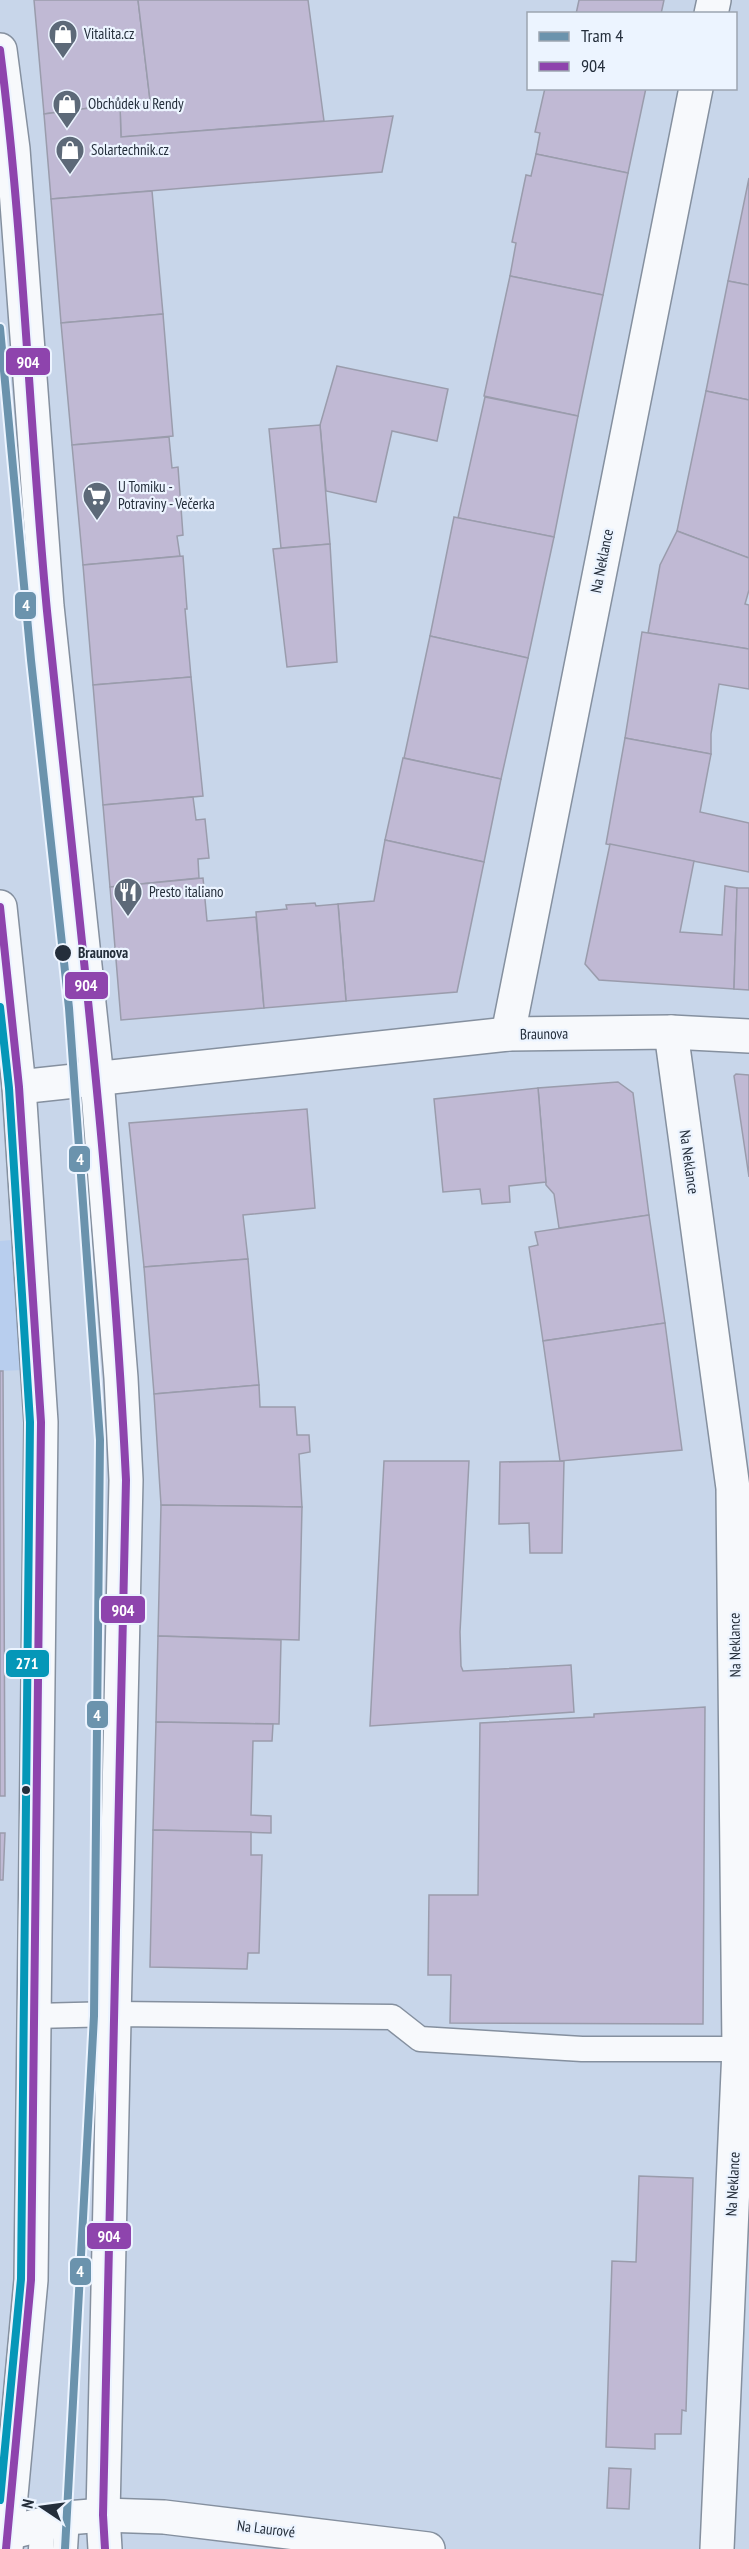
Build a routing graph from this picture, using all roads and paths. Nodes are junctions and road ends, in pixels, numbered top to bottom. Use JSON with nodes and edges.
{"nodes":[{"id":1,"x":0,"y":50,"type":"edge"},
{"id":2,"x":696,"y":90,"type":"edge"},
{"id":3,"x":0,"y":906,"type":"edge"},
{"id":4,"x":671,"y":1032,"type":"junction"},
{"id":5,"x":508,"y":1034,"type":"junction"},
{"id":6,"x":749,"y":1036,"type":"edge"},
{"id":7,"x":97,"y":1078,"type":"junction"},
{"id":8,"x":18,"y":1087,"type":"junction"},
{"id":9,"x":115,"y":2014,"type":"junction"},
{"id":10,"x":35,"y":2016,"type":"junction"},
{"id":11,"x":739,"y":2049,"type":"junction"},
{"id":12,"x":103,"y":2515,"type":"junction"},
{"id":13,"x":54,"y":2535,"type":"edge"},
{"id":14,"x":4,"y":2539,"type":"edge"},
{"id":15,"x":367,"y":2545,"type":"edge"},
{"id":16,"x":105,"y":2549,"type":"edge"},
{"id":17,"x":428,"y":2549,"type":"edge"},
{"id":18,"x":717,"y":2549,"type":"edge"}],
"edges":[{"from":1,"to":7,"type":"main road"},
{"from":2,"to":5,"type":"main road","name":"Na Neklance"},
{"from":3,"to":8,"type":"main road"},
{"from":4,"to":5,"type":"main road","name":"Braunova"},
{"from":4,"to":6,"type":"main road","name":"Braunova"},
{"from":4,"to":11,"type":"main road","name":"Na Neklance"},
{"from":5,"to":7,"type":"main road","name":"Braunova"},
{"from":7,"to":8,"type":"main road","name":"Braunova"},
{"from":7,"to":9,"type":"main road"},
{"from":8,"to":10,"type":"main road"},
{"from":9,"to":10,"type":"lane"},
{"from":9,"to":11,"type":"lane"},
{"from":9,"to":12,"type":"main road"},
{"from":10,"to":14,"type":"main road"},
{"from":11,"to":18,"type":"main road","name":"Na Neklance"},
{"from":12,"to":13,"type":"main road","name":"Na Laurové"},
{"from":12,"to":15,"type":"main road","name":"Na Laurové"},
{"from":12,"to":16,"type":"main road"},
{"from":13,"to":14,"type":"main road","name":"Na Laurové"},
{"from":15,"to":17,"type":"main road","name":"Na Laurové"}]}
